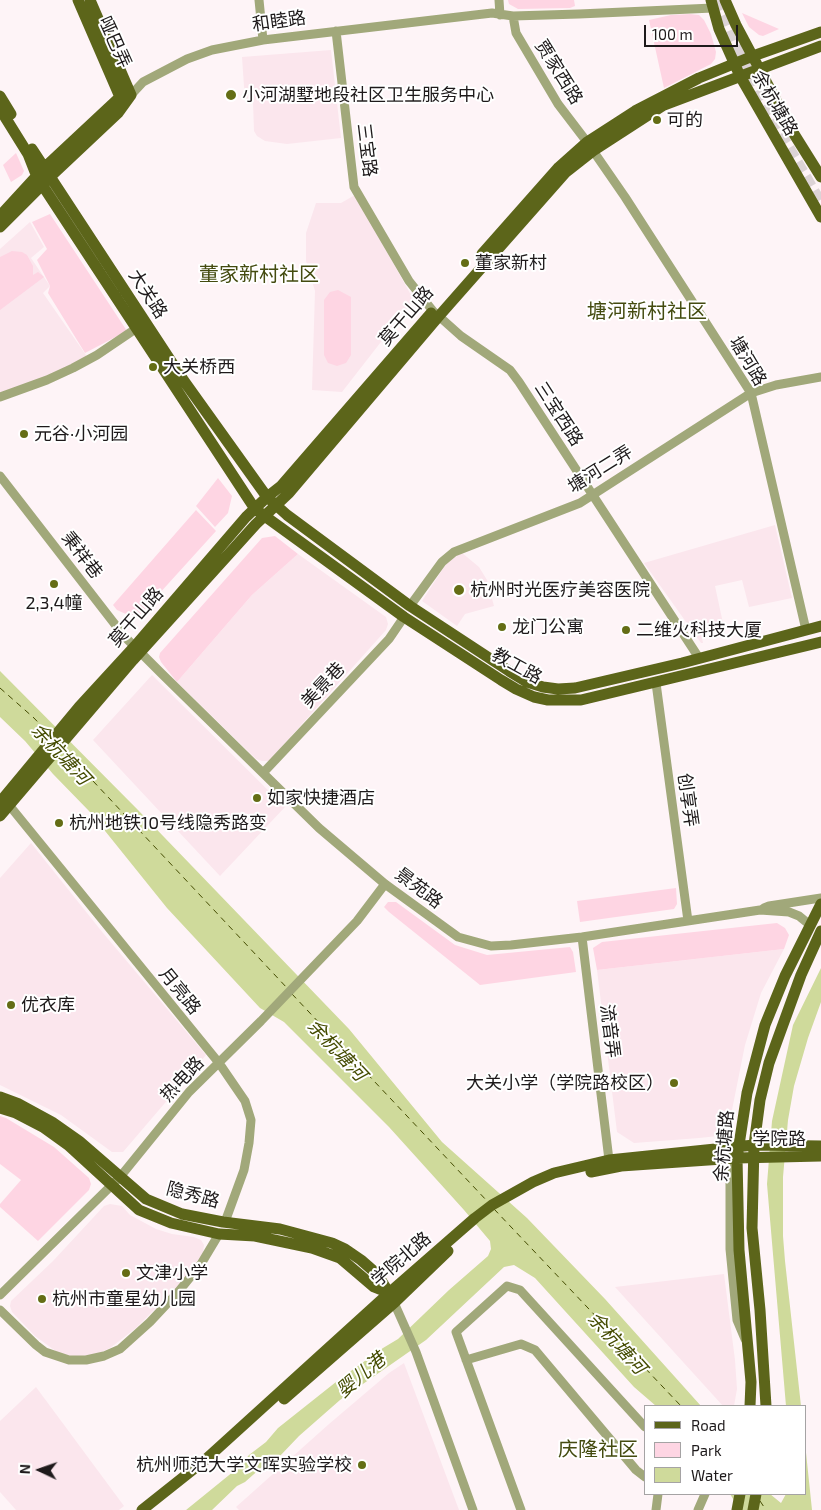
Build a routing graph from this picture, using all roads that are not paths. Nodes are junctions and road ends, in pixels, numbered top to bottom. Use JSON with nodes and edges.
{"nodes":[{"id":1,"x":78,"y":0,"type":"edge"},
{"id":2,"x":90,"y":0,"type":"edge"},
{"id":3,"x":259,"y":0,"type":"edge"},
{"id":4,"x":499,"y":0,"type":"edge"},
{"id":5,"x":726,"y":0,"type":"edge"},
{"id":6,"x":712,"y":4,"type":"edge"},
{"id":7,"x":500,"y":15,"type":"junction"},
{"id":8,"x":513,"y":16,"type":"junction"},
{"id":9,"x":336,"y":31,"type":"junction"},
{"id":10,"x":821,"y":32,"type":"edge"},
{"id":11,"x":263,"y":40,"type":"junction"},
{"id":12,"x":821,"y":46,"type":"edge"},
{"id":13,"x":753,"y":56,"type":"junction"},
{"id":14,"x":734,"y":64,"type":"junction"},
{"id":15,"x":760,"y":69,"type":"junction"},
{"id":16,"x":740,"y":76,"type":"junction"},
{"id":17,"x":0,"y":96,"type":"edge"},
{"id":18,"x":126,"y":96,"type":"junction"},
{"id":19,"x":0,"y":109,"type":"edge"},
{"id":20,"x":26,"y":145,"type":"junction"},
{"id":21,"x":590,"y":147,"type":"junction"},
{"id":22,"x":44,"y":177,"type":"junction"},
{"id":23,"x":821,"y":177,"type":"edge"},
{"id":24,"x":0,"y":216,"type":"edge"},
{"id":25,"x":821,"y":217,"type":"edge"},
{"id":26,"x":0,"y":227,"type":"edge"},
{"id":27,"x":436,"y":313,"type":"junction"},
{"id":28,"x":131,"y":332,"type":"dead end"},
{"id":29,"x":821,"y":377,"type":"edge"},
{"id":30,"x":751,"y":393,"type":"junction"},
{"id":31,"x":0,"y":397,"type":"edge"},
{"id":32,"x":0,"y":476,"type":"edge"},
{"id":33,"x":592,"y":495,"type":"junction"},
{"id":34,"x":267,"y":497,"type":"junction"},
{"id":35,"x":276,"y":506,"type":"junction"},
{"id":36,"x":255,"y":509,"type":"junction"},
{"id":37,"x":266,"y":515,"type":"junction"},
{"id":38,"x":407,"y":612,"type":"junction"},
{"id":39,"x":821,"y":626,"type":"edge"},
{"id":40,"x":806,"y":630,"type":"junction"},
{"id":41,"x":821,"y":642,"type":"edge"},
{"id":42,"x":138,"y":649,"type":"junction"},
{"id":43,"x":699,"y":658,"type":"junction"},
{"id":44,"x":656,"y":683,"type":"junction"},
{"id":45,"x":263,"y":773,"type":"junction"},
{"id":46,"x":5,"y":803,"type":"edge"},
{"id":47,"x":0,"y":816,"type":"edge"},
{"id":48,"x":385,"y":884,"type":"junction"},
{"id":49,"x":821,"y":898,"type":"edge"},
{"id":50,"x":821,"y":904,"type":"edge"},
{"id":51,"x":760,"y":910,"type":"junction"},
{"id":52,"x":688,"y":921,"type":"junction"},
{"id":53,"x":810,"y":925,"type":"junction"},
{"id":54,"x":821,"y":930,"type":"edge"},
{"id":55,"x":582,"y":937,"type":"junction"},
{"id":56,"x":219,"y":1063,"type":"junction"},
{"id":57,"x":0,"y":1097,"type":"edge"},
{"id":58,"x":0,"y":1108,"type":"edge"},
{"id":59,"x":821,"y":1146,"type":"edge"},
{"id":60,"x":754,"y":1151,"type":"junction"},
{"id":61,"x":788,"y":1151,"type":"junction"},
{"id":62,"x":738,"y":1152,"type":"junction"},
{"id":63,"x":821,"y":1156,"type":"edge"},
{"id":64,"x":610,"y":1160,"type":"junction"},
{"id":65,"x":120,"y":1177,"type":"junction"},
{"id":66,"x":111,"y":1185,"type":"junction"},
{"id":67,"x":535,"y":1185,"type":"junction"},
{"id":68,"x":225,"y":1222,"type":"junction"},
{"id":69,"x":219,"y":1234,"type":"junction"},
{"id":70,"x":0,"y":1295,"type":"edge"},
{"id":71,"x":392,"y":1298,"type":"junction"},
{"id":72,"x":0,"y":1310,"type":"edge"},
{"id":73,"x":466,"y":1360,"type":"junction"},
{"id":74,"x":750,"y":1405,"type":"edge"},
{"id":75,"x":766,"y":1405,"type":"edge"},
{"id":76,"x":644,"y":1426,"type":"edge"},
{"id":77,"x":644,"y":1476,"type":"edge"},
{"id":78,"x":658,"y":1495,"type":"edge"},
{"id":79,"x":705,"y":1495,"type":"edge"},
{"id":80,"x":740,"y":1495,"type":"edge"},
{"id":81,"x":756,"y":1495,"type":"edge"},
{"id":82,"x":142,"y":1510,"type":"edge"},
{"id":83,"x":151,"y":1510,"type":"edge"},
{"id":84,"x":473,"y":1510,"type":"edge"},
{"id":85,"x":520,"y":1510,"type":"edge"},
{"id":86,"x":656,"y":1510,"type":"edge"},
{"id":87,"x":698,"y":1510,"type":"edge"},
{"id":88,"x":737,"y":1510,"type":"edge"},
{"id":89,"x":753,"y":1510,"type":"edge"}],
"edges":[{"from":1,"to":18,"type":"main road","name":"哑巴弄"},
{"from":2,"to":18,"type":"main road","name":"哑巴弄"},
{"from":3,"to":11,"type":"street"},
{"from":4,"to":7,"type":"street"},
{"from":5,"to":13,"type":"main road","name":"余杭塘路"},
{"from":6,"to":8,"type":"street","name":"和睦路"},
{"from":6,"to":14,"type":"main road","name":"余杭塘路"},
{"from":7,"to":8,"type":"street","name":"和睦路"},
{"from":7,"to":9,"type":"street","name":"和睦路"},
{"from":8,"to":21,"type":"street","name":"贾家西路"},
{"from":9,"to":11,"type":"street","name":"和睦路"},
{"from":9,"to":27,"type":"street","name":"三宝路"},
{"from":10,"to":13,"type":"main road","name":"莫干山路"},
{"from":11,"to":18,"type":"street","name":"和睦路"},
{"from":12,"to":15,"type":"main road","name":"莫干山路"},
{"from":13,"to":14,"type":"main road","name":"莫干山路"},
{"from":13,"to":15,"type":"main road","name":"余杭塘路"},
{"from":14,"to":16,"type":"main road","name":"余杭塘路"},
{"from":14,"to":21,"type":"main road","name":"莫干山路"},
{"from":15,"to":16,"type":"main road","name":"莫干山路"},
{"from":15,"to":23,"type":"main road","name":"余杭塘路"},
{"from":16,"to":21,"type":"main road","name":"莫干山路"},
{"from":16,"to":25,"type":"main road","name":"余杭塘路"},
{"from":17,"to":20,"type":"main road","name":"大关路"},
{"from":18,"to":22,"type":"main road","name":"和睦路"},
{"from":19,"to":20,"type":"main road","name":"大关路"},
{"from":20,"to":22,"type":"main road","name":"大关路"},
{"from":21,"to":27,"type":"main road","name":"莫干山路"},
{"from":21,"to":30,"type":"street","name":"塘河路"},
{"from":22,"to":24,"type":"main road"},
{"from":22,"to":26,"type":"main road"},
{"from":22,"to":34,"type":"main road","name":"大关路"},
{"from":22,"to":36,"type":"main road","name":"大关路"},
{"from":27,"to":33,"type":"street","name":"三宝西路"},
{"from":27,"to":34,"type":"main road","name":"莫干山路"},
{"from":27,"to":35,"type":"main road","name":"莫干山路"},
{"from":28,"to":31,"type":"street"},
{"from":29,"to":30,"type":"street","name":"塘河二弄"},
{"from":30,"to":33,"type":"street","name":"塘河二弄"},
{"from":30,"to":40,"type":"street","name":"塘河路"},
{"from":32,"to":42,"type":"street","name":"秉祥巷"},
{"from":33,"to":38,"type":"street","name":"塘河二弄"},
{"from":33,"to":43,"type":"street","name":"三宝西路"},
{"from":34,"to":35,"type":"main road","name":"大关路"},
{"from":34,"to":36,"type":"main road","name":"莫干山路"},
{"from":35,"to":37,"type":"main road","name":"莫干山路"},
{"from":35,"to":38,"type":"main road","name":"教工路"},
{"from":36,"to":37,"type":"main road","name":"大关路"},
{"from":36,"to":42,"type":"main road","name":"莫干山路"},
{"from":37,"to":38,"type":"main road","name":"教工路"},
{"from":37,"to":42,"type":"main road","name":"莫干山路"},
{"from":38,"to":43,"type":"main road","name":"教工路"},
{"from":38,"to":44,"type":"main road","name":"教工路"},
{"from":38,"to":45,"type":"street","name":"美景巷"},
{"from":39,"to":40,"type":"main road","name":"教工路"},
{"from":40,"to":43,"type":"main road","name":"教工路"},
{"from":41,"to":44,"type":"main road","name":"教工路"},
{"from":42,"to":45,"type":"street","name":"景苑路"},
{"from":42,"to":46,"type":"main road","name":"莫干山路"},
{"from":44,"to":52,"type":"street","name":"创享弄"},
{"from":45,"to":48,"type":"street","name":"景苑路"},
{"from":46,"to":47,"type":"main road"},
{"from":46,"to":56,"type":"street","name":"月亮路"},
{"from":48,"to":55,"type":"street","name":"景苑路"},
{"from":48,"to":56,"type":"street","name":"热电路"},
{"from":49,"to":51,"type":"street","name":"景苑路"},
{"from":50,"to":53,"type":"main road","name":"余杭塘路"},
{"from":51,"to":52,"type":"street","name":"景苑路"},
{"from":51,"to":53,"type":"street","name":"景苑路"},
{"from":52,"to":55,"type":"street","name":"景苑路"},
{"from":53,"to":62,"type":"main road","name":"余杭塘路"},
{"from":54,"to":60,"type":"main road","name":"余杭塘路"},
{"from":55,"to":64,"type":"street","name":"流音弄"},
{"from":56,"to":65,"type":"street","name":"热电路"},
{"from":56,"to":68,"type":"street","name":"月亮路"},
{"from":57,"to":65,"type":"main road","name":"隐秀路"},
{"from":58,"to":66,"type":"main road","name":"隐秀路"},
{"from":59,"to":61,"type":"main road","name":"学院路"},
{"from":60,"to":61,"type":"main road","name":"学院路"},
{"from":60,"to":62,"type":"main road","name":"学院路"},
{"from":60,"to":75,"type":"main road","name":"余杭塘路"},
{"from":61,"to":63,"type":"main road","name":"学院路"},
{"from":62,"to":64,"type":"main road","name":"学院北路"},
{"from":62,"to":67,"type":"main road","name":"学院北路"},
{"from":62,"to":74,"type":"main road","name":"余杭塘路"},
{"from":64,"to":67,"type":"main road","name":"学院北路"},
{"from":65,"to":66,"type":"street","name":"热电路"},
{"from":65,"to":68,"type":"main road","name":"隐秀路"},
{"from":66,"to":69,"type":"main road","name":"隐秀路"},
{"from":66,"to":70,"type":"street","name":"热电路"},
{"from":67,"to":71,"type":"main road","name":"学院北路"},
{"from":68,"to":71,"type":"main road","name":"隐秀路"},
{"from":69,"to":71,"type":"main road","name":"隐秀路"},
{"from":69,"to":72,"type":"street"},
{"from":71,"to":82,"type":"main road","name":"学院北路"},
{"from":71,"to":83,"type":"main road","name":"学院北路"},
{"from":71,"to":84,"type":"street","name":"隐秀路"},
{"from":73,"to":76,"type":"street"},
{"from":73,"to":77,"type":"street"},
{"from":73,"to":85,"type":"street"},
{"from":78,"to":86,"type":"street"},
{"from":79,"to":87,"type":"street"},
{"from":80,"to":88,"type":"main road"},
{"from":81,"to":89,"type":"main road"}]}
